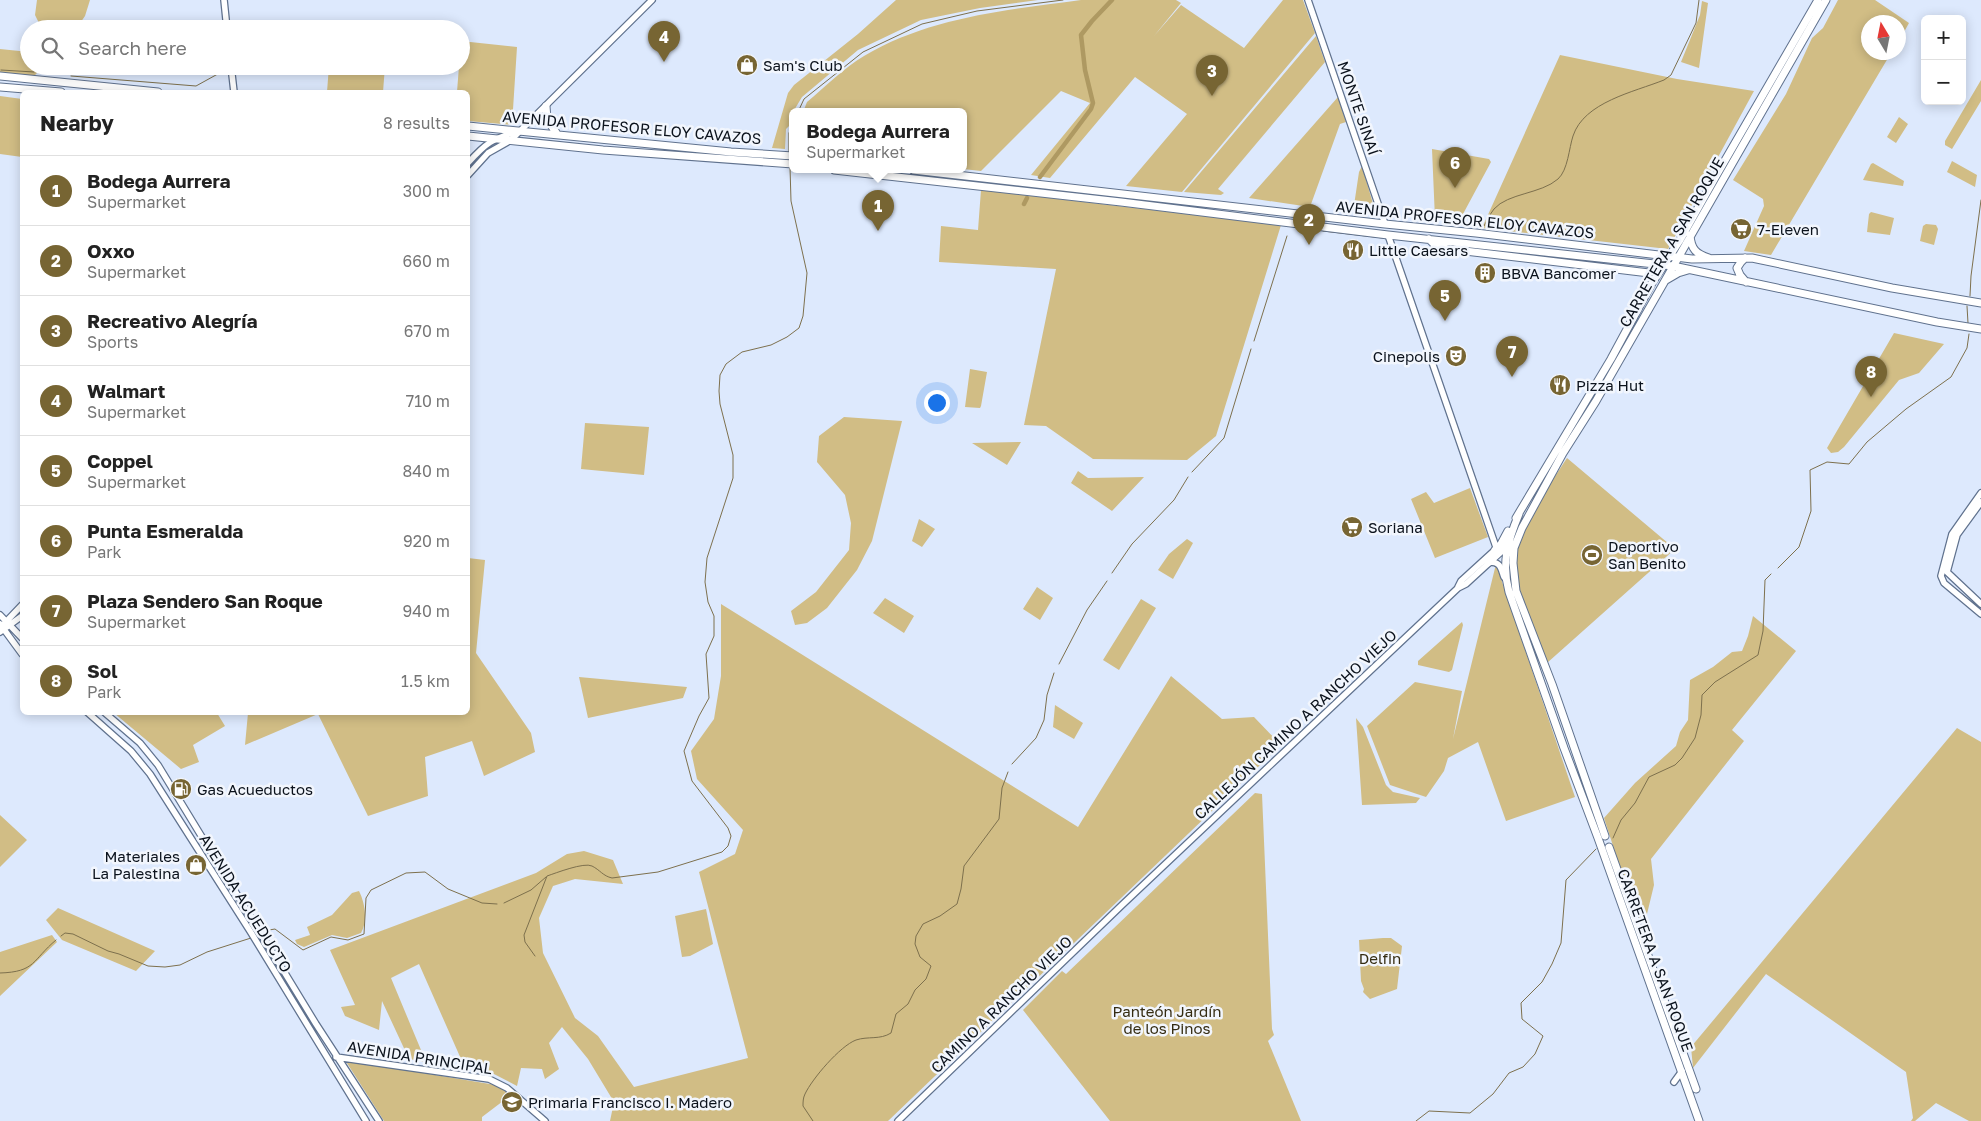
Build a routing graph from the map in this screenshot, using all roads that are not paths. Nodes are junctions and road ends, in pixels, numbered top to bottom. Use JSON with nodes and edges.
{"nodes":[{"id":1,"x":224,"y":0,"type":"edge"},
{"id":2,"x":652,"y":0,"type":"edge"},
{"id":3,"x":1308,"y":0,"type":"edge"},
{"id":4,"x":1818,"y":0,"type":"edge"},
{"id":5,"x":1826,"y":0,"type":"edge"},
{"id":6,"x":226,"y":20,"type":"edge"},
{"id":7,"x":1797,"y":37,"type":"junction"},
{"id":8,"x":1795,"y":56,"type":"junction"},
{"id":9,"x":1779,"y":67,"type":"junction"},
{"id":10,"x":232,"y":75,"type":"edge"},
{"id":11,"x":0,"y":76,"type":"edge"},
{"id":12,"x":0,"y":87,"type":"edge"},
{"id":13,"x":37,"y":90,"type":"edge"},
{"id":14,"x":138,"y":90,"type":"edge"},
{"id":15,"x":234,"y":90,"type":"edge"},
{"id":16,"x":546,"y":106,"type":"junction"},
{"id":17,"x":470,"y":126,"type":"edge"},
{"id":18,"x":520,"y":131,"type":"junction"},
{"id":19,"x":557,"y":134,"type":"junction"},
{"id":20,"x":470,"y":136,"type":"edge"},
{"id":21,"x":581,"y":137,"type":"junction"},
{"id":22,"x":495,"y":138,"type":"junction"},
{"id":23,"x":511,"y":140,"type":"junction"},
{"id":24,"x":628,"y":142,"type":"junction"},
{"id":25,"x":488,"y":143,"type":"junction"},
{"id":26,"x":496,"y":148,"type":"junction"},
{"id":27,"x":603,"y":150,"type":"junction"},
{"id":28,"x":789,"y":156,"type":"edge"},
{"id":29,"x":470,"y":161,"type":"edge"},
{"id":30,"x":789,"y":164,"type":"edge"},
{"id":31,"x":470,"y":173,"type":"edge"},
{"id":32,"x":862,"y":173,"type":"edge"},
{"id":33,"x":927,"y":173,"type":"edge"},
{"id":34,"x":943,"y":173,"type":"edge"},
{"id":35,"x":952,"y":174,"type":"junction"},
{"id":36,"x":937,"y":181,"type":"junction"},
{"id":37,"x":1136,"y":195,"type":"junction"},
{"id":38,"x":1157,"y":197,"type":"junction"},
{"id":39,"x":1121,"y":202,"type":"junction"},
{"id":40,"x":1142,"y":205,"type":"junction"},
{"id":41,"x":1385,"y":224,"type":"junction"},
{"id":42,"x":1471,"y":232,"type":"junction"},
{"id":43,"x":1388,"y":235,"type":"junction"},
{"id":44,"x":1690,"y":235,"type":"junction"},
{"id":45,"x":1429,"y":239,"type":"junction"},
{"id":46,"x":1680,"y":240,"type":"junction"},
{"id":47,"x":1449,"y":241,"type":"junction"},
{"id":48,"x":1502,"y":247,"type":"junction"},
{"id":49,"x":1645,"y":253,"type":"junction"},
{"id":50,"x":1553,"y":254,"type":"junction"},
{"id":51,"x":1507,"y":256,"type":"junction"},
{"id":52,"x":1670,"y":256,"type":"junction"},
{"id":53,"x":1678,"y":257,"type":"junction"},
{"id":54,"x":1745,"y":258,"type":"junction"},
{"id":55,"x":1712,"y":259,"type":"junction"},
{"id":56,"x":1614,"y":260,"type":"junction"},
{"id":57,"x":1544,"y":261,"type":"junction"},
{"id":58,"x":1664,"y":265,"type":"junction"},
{"id":59,"x":1673,"y":266,"type":"junction"},
{"id":60,"x":1693,"y":269,"type":"junction"},
{"id":61,"x":1648,"y":273,"type":"junction"},
{"id":62,"x":1664,"y":282,"type":"junction"},
{"id":63,"x":1746,"y":282,"type":"junction"},
{"id":64,"x":1652,"y":283,"type":"junction"},
{"id":65,"x":1981,"y":303,"type":"edge"},
{"id":66,"x":1981,"y":328,"type":"edge"},
{"id":67,"x":1624,"y":334,"type":"junction"},
{"id":68,"x":1627,"y":346,"type":"junction"},
{"id":69,"x":1597,"y":379,"type":"junction"},
{"id":70,"x":1597,"y":397,"type":"junction"},
{"id":71,"x":1580,"y":409,"type":"junction"},
{"id":72,"x":1538,"y":481,"type":"junction"},
{"id":73,"x":1981,"y":493,"type":"edge"},
{"id":74,"x":1981,"y":502,"type":"edge"},
{"id":75,"x":1533,"y":507,"type":"junction"},
{"id":76,"x":1522,"y":528,"type":"junction"},
{"id":77,"x":1491,"y":530,"type":"junction"},
{"id":78,"x":1953,"y":546,"type":"junction"},
{"id":79,"x":1503,"y":548,"type":"junction"},
{"id":80,"x":1961,"y":550,"type":"dead end"},
{"id":81,"x":1488,"y":563,"type":"junction"},
{"id":82,"x":1514,"y":578,"type":"junction"},
{"id":83,"x":1507,"y":582,"type":"junction"},
{"id":84,"x":1458,"y":588,"type":"junction"},
{"id":85,"x":1981,"y":604,"type":"edge"},
{"id":86,"x":20,"y":607,"type":"edge"},
{"id":87,"x":1981,"y":614,"type":"edge"},
{"id":88,"x":0,"y":615,"type":"edge"},
{"id":89,"x":20,"y":617,"type":"edge"},
{"id":90,"x":3,"y":627,"type":"edge"},
{"id":91,"x":20,"y":637,"type":"edge"},
{"id":92,"x":20,"y":651,"type":"edge"},
{"id":93,"x":1534,"y":663,"type":"junction"},
{"id":94,"x":1551,"y":681,"type":"junction"},
{"id":95,"x":1550,"y":709,"type":"junction"},
{"id":96,"x":90,"y":715,"type":"edge"},
{"id":97,"x":107,"y":715,"type":"edge"},
{"id":98,"x":1569,"y":734,"type":"junction"},
{"id":99,"x":1587,"y":808,"type":"junction"},
{"id":100,"x":1605,"y":836,"type":"dead end"},
{"id":101,"x":1609,"y":847,"type":"dead end"},
{"id":102,"x":1625,"y":903,"type":"junction"},
{"id":103,"x":1122,"y":905,"type":"joint"},
{"id":104,"x":321,"y":1047,"type":"junction"},
{"id":105,"x":337,"y":1057,"type":"junction"},
{"id":106,"x":1682,"y":1071,"type":"junction"},
{"id":107,"x":1674,"y":1082,"type":"dead end"},
{"id":108,"x":1696,"y":1089,"type":"dead end"},
{"id":109,"x":366,"y":1121,"type":"edge"},
{"id":110,"x":378,"y":1121,"type":"edge"},
{"id":111,"x":545,"y":1121,"type":"edge"},
{"id":112,"x":898,"y":1121,"type":"edge"},
{"id":113,"x":1699,"y":1121,"type":"edge"}],
"edges":[{"from":1,"to":6,"type":"street"},
{"from":2,"to":16,"type":"street"},
{"from":3,"to":41,"type":"street","name":"MONTE SINAÍ"},
{"from":4,"to":7,"type":"main road"},
{"from":5,"to":8,"type":"main road","name":"CARRETERA A SAN ROQUE"},
{"from":7,"to":8,"type":"main road"},
{"from":7,"to":9,"type":"main road"},
{"from":8,"to":9,"type":"main road"},
{"from":8,"to":44,"type":"main road","name":"CARRETERA A SAN ROQUE"},
{"from":9,"to":46,"type":"main road","name":"CARRETERA A SAN ROQUE"},
{"from":10,"to":15,"type":"street"},
{"from":11,"to":14,"type":"main road"},
{"from":12,"to":13,"type":"main road"},
{"from":16,"to":18,"type":"street"},
{"from":16,"to":19,"type":"main road"},
{"from":17,"to":18,"type":"main road","name":"AVENIDA PROFESOR ELOY CAVAZOS"},
{"from":18,"to":19,"type":"main road","name":"AVENIDA PROFESOR ELOY CAVAZOS"},
{"from":18,"to":22,"type":"street"},
{"from":18,"to":23,"type":"street"},
{"from":19,"to":21,"type":"main road","name":"AVENIDA PROFESOR ELOY CAVAZOS"},
{"from":20,"to":22,"type":"main road","name":"AVENIDA PROFESOR ELOY CAVAZOS"},
{"from":21,"to":24,"type":"main road","name":"AVENIDA PROFESOR ELOY CAVAZOS"},
{"from":21,"to":27,"type":"main road"},
{"from":22,"to":23,"type":"main road","name":"AVENIDA PROFESOR ELOY CAVAZOS"},
{"from":22,"to":25,"type":"street"},
{"from":23,"to":26,"type":"street"},
{"from":23,"to":27,"type":"main road","name":"AVENIDA PROFESOR ELOY CAVAZOS"},
{"from":24,"to":27,"type":"main road"},
{"from":24,"to":28,"type":"main road","name":"AVENIDA PROFESOR ELOY CAVAZOS"},
{"from":25,"to":26,"type":"street"},
{"from":25,"to":29,"type":"street"},
{"from":26,"to":31,"type":"street"},
{"from":27,"to":30,"type":"main road","name":"AVENIDA PROFESOR ELOY CAVAZOS"},
{"from":32,"to":36,"type":"main road","name":"AVENIDA PROFESOR ELOY CAVAZOS"},
{"from":33,"to":36,"type":"main road"},
{"from":34,"to":35,"type":"main road","name":"AVENIDA PROFESOR ELOY CAVAZOS"},
{"from":35,"to":36,"type":"main road"},
{"from":35,"to":37,"type":"main road","name":"AVENIDA PROFESOR ELOY CAVAZOS"},
{"from":36,"to":39,"type":"main road","name":"AVENIDA PROFESOR ELOY CAVAZOS"},
{"from":37,"to":38,"type":"main road","name":"AVENIDA PROFESOR ELOY CAVAZOS"},
{"from":37,"to":39,"type":"main road"},
{"from":38,"to":40,"type":"main road"},
{"from":38,"to":41,"type":"main road","name":"AVENIDA PROFESOR ELOY CAVAZOS"},
{"from":39,"to":40,"type":"main road","name":"AVENIDA PROFESOR ELOY CAVAZOS"},
{"from":40,"to":43,"type":"main road","name":"AVENIDA PROFESOR ELOY CAVAZOS"},
{"from":41,"to":42,"type":"main road","name":"AVENIDA PROFESOR ELOY CAVAZOS"},
{"from":42,"to":47,"type":"main road"},
{"from":42,"to":49,"type":"main road","name":"AVENIDA PROFESOR ELOY CAVAZOS"},
{"from":43,"to":45,"type":"main road","name":"AVENIDA PROFESOR ELOY CAVAZOS"},
{"from":43,"to":77,"type":"street"},
{"from":44,"to":53,"type":"main road","name":"CARRETERA A SAN ROQUE"},
{"from":44,"to":55,"type":"main road"},
{"from":45,"to":47,"type":"main road","name":"AVENIDA PROFESOR ELOY CAVAZOS"},
{"from":45,"to":51,"type":"main road"},
{"from":46,"to":49,"type":"main road"},
{"from":46,"to":52,"type":"main road","name":"CARRETERA A SAN ROQUE"},
{"from":47,"to":48,"type":"main road","name":"AVENIDA PROFESOR ELOY CAVAZOS"},
{"from":48,"to":50,"type":"main road","name":"AVENIDA PROFESOR ELOY CAVAZOS"},
{"from":48,"to":51,"type":"main road"},
{"from":49,"to":52,"type":"main road","name":"AVENIDA PROFESOR ELOY CAVAZOS"},
{"from":50,"to":56,"type":"main road","name":"AVENIDA PROFESOR ELOY CAVAZOS"},
{"from":50,"to":57,"type":"main road"},
{"from":51,"to":57,"type":"main road"},
{"from":52,"to":53,"type":"main road","name":"AVENIDA PROFESOR ELOY CAVAZOS"},
{"from":52,"to":58,"type":"main road","name":"CARRETERA A SAN ROQUE"},
{"from":53,"to":55,"type":"main road","name":"AVENIDA PROFESOR ELOY CAVAZOS"},
{"from":53,"to":59,"type":"main road","name":"CARRETERA A SAN ROQUE"},
{"from":54,"to":55,"type":"main road","name":"AVENIDA PROFESOR ELOY CAVAZOS"},
{"from":54,"to":63,"type":"main road"},
{"from":54,"to":65,"type":"main road","name":"AVENIDA PROFESOR ELOY CAVAZOS"},
{"from":56,"to":58,"type":"main road","name":"AVENIDA PROFESOR ELOY CAVAZOS"},
{"from":56,"to":61,"type":"main road"},
{"from":57,"to":61,"type":"main road"},
{"from":58,"to":59,"type":"main road","name":"AVENIDA PROFESOR ELOY CAVAZOS"},
{"from":58,"to":64,"type":"main road","name":"CARRETERA A SAN ROQUE"},
{"from":59,"to":60,"type":"main road","name":"AVENIDA PROFESOR ELOY CAVAZOS"},
{"from":59,"to":62,"type":"main road","name":"CARRETERA A SAN ROQUE"},
{"from":60,"to":62,"type":"main road"},
{"from":60,"to":63,"type":"main road","name":"AVENIDA PROFESOR ELOY CAVAZOS"},
{"from":61,"to":64,"type":"main road"},
{"from":62,"to":68,"type":"main road","name":"CARRETERA A SAN ROQUE"},
{"from":63,"to":66,"type":"main road","name":"AVENIDA PROFESOR ELOY CAVAZOS"},
{"from":64,"to":67,"type":"main road","name":"CARRETERA A SAN ROQUE"},
{"from":67,"to":68,"type":"main road"},
{"from":67,"to":69,"type":"main road","name":"CARRETERA A SAN ROQUE"},
{"from":68,"to":70,"type":"main road","name":"CARRETERA A SAN ROQUE"},
{"from":69,"to":70,"type":"main road"},
{"from":69,"to":71,"type":"main road","name":"CARRETERA A SAN ROQUE"},
{"from":70,"to":71,"type":"main road"},
{"from":70,"to":75,"type":"main road","name":"CARRETERA A SAN ROQUE"},
{"from":71,"to":72,"type":"main road","name":"CARRETERA A SAN ROQUE"},
{"from":72,"to":75,"type":"main road"},
{"from":72,"to":79,"type":"main road"},
{"from":73,"to":87,"type":"street"},
{"from":74,"to":78,"type":"street"},
{"from":75,"to":76,"type":"main road"},
{"from":76,"to":79,"type":"main road"},
{"from":76,"to":82,"type":"main road"},
{"from":77,"to":79,"type":"street"},
{"from":77,"to":79,"type":"street"},
{"from":78,"to":80,"type":"street"},
{"from":78,"to":85,"type":"street"},
{"from":79,"to":81,"type":"main road"},
{"from":79,"to":82,"type":"main road"},
{"from":79,"to":83,"type":"main road","name":"CARRETERA A SAN ROQUE"},
{"from":79,"to":84,"type":"street"},
{"from":81,"to":83,"type":"street"},
{"from":81,"to":84,"type":"street","name":"CALLEJÓN CAMINO A RANCHO VIEJO"},
{"from":82,"to":94,"type":"main road"},
{"from":83,"to":93,"type":"main road","name":"CARRETERA A SAN ROQUE"},
{"from":84,"to":103,"type":"street","name":"CALLEJÓN CAMINO A RANCHO VIEJO"},
{"from":86,"to":90,"type":"street"},
{"from":88,"to":90,"type":"street"},
{"from":89,"to":90,"type":"street"},
{"from":90,"to":91,"type":"street"},
{"from":90,"to":92,"type":"street"},
{"from":93,"to":94,"type":"main road"},
{"from":93,"to":95,"type":"main road","name":"CARRETERA A SAN ROQUE"},
{"from":94,"to":95,"type":"main road"},
{"from":94,"to":98,"type":"main road"},
{"from":95,"to":99,"type":"main road","name":"CARRETERA A SAN ROQUE"},
{"from":96,"to":104,"type":"street","name":"AVENIDA ACUEDUCTO"},
{"from":97,"to":105,"type":"street","name":"AVENIDA ACUEDUCTO"},
{"from":98,"to":99,"type":"main road","name":"CARRETERA A SAN ROQUE"},
{"from":98,"to":100,"type":"main road"},
{"from":99,"to":102,"type":"main road","name":"CARRETERA A SAN ROQUE"},
{"from":101,"to":102,"type":"main road"},
{"from":102,"to":106,"type":"main road","name":"CARRETERA A SAN ROQUE"},
{"from":102,"to":108,"type":"main road"},
{"from":103,"to":112,"type":"street","name":"CAMINO A RANCHO VIEJO"},
{"from":104,"to":105,"type":"street"},
{"from":104,"to":109,"type":"street","name":"AVENIDA ACUEDUCTO"},
{"from":105,"to":110,"type":"street","name":"AVENIDA ACUEDUCTO"},
{"from":105,"to":111,"type":"street","name":"AVENIDA PRINCIPAL"},
{"from":106,"to":107,"type":"street"},
{"from":106,"to":113,"type":"main road","name":"CARRETERA A SAN ROQUE"}]}
